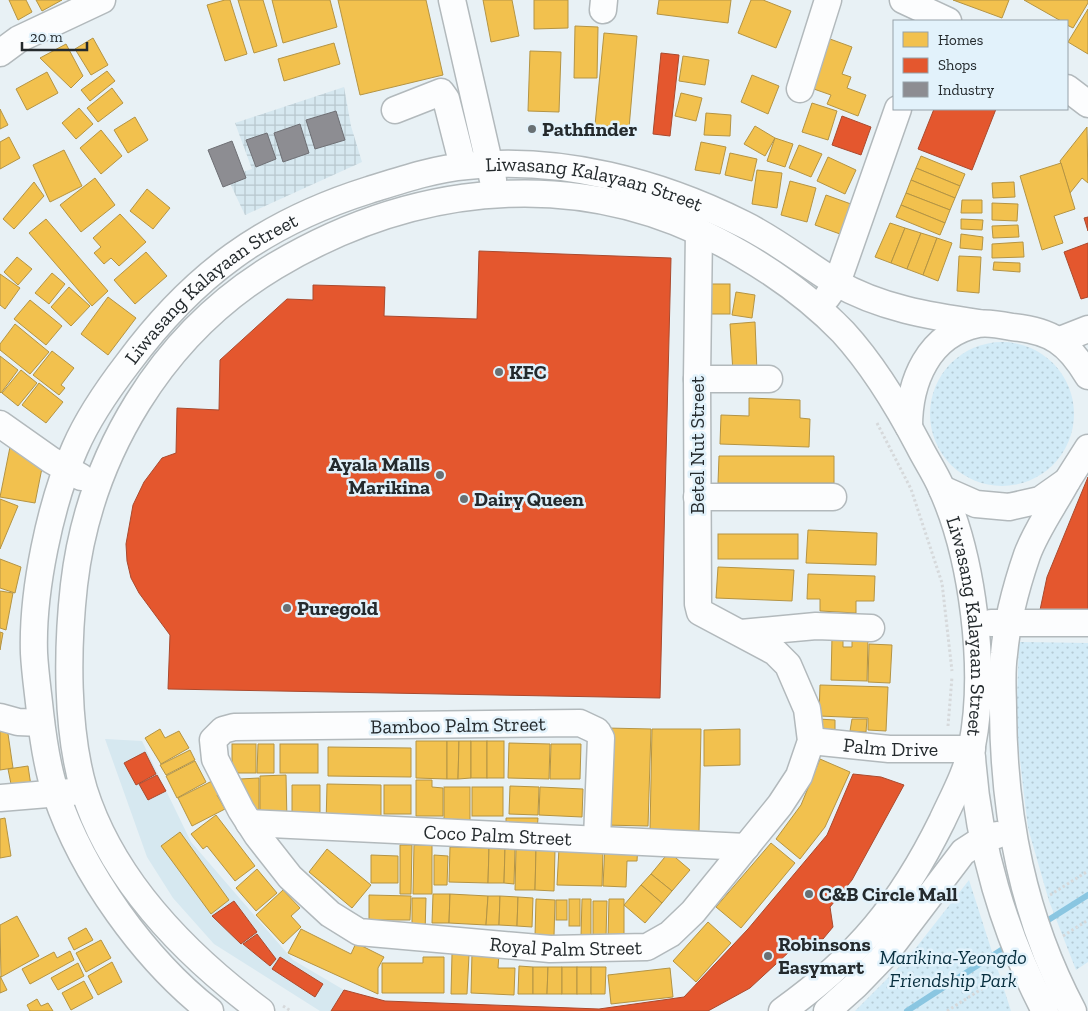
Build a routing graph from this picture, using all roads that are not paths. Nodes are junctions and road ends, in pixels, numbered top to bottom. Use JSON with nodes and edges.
{"nodes":[{"id":1,"x":102,"y":0,"type":"edge"},
{"id":2,"x":452,"y":0,"type":"edge"},
{"id":3,"x":828,"y":0,"type":"edge"},
{"id":4,"x":903,"y":0,"type":"edge"},
{"id":5,"x":935,"y":14,"type":"edge"},
{"id":6,"x":0,"y":53,"type":"edge"},
{"id":7,"x":800,"y":89,"type":"dead end"},
{"id":8,"x":1068,"y":89,"type":"edge"},
{"id":9,"x":1088,"y":104,"type":"edge"},
{"id":10,"x":395,"y":110,"type":"dead end"},
{"id":11,"x":898,"y":110,"type":"edge"},
{"id":12,"x":476,"y":165,"type":"junction"},
{"id":13,"x":496,"y":192,"type":"junction"},
{"id":14,"x":700,"y":231,"type":"junction"},
{"id":15,"x":837,"y":283,"type":"junction"},
{"id":16,"x":818,"y":308,"type":"junction"},
{"id":17,"x":979,"y":324,"type":"junction"},
{"id":18,"x":1088,"y":329,"type":"edge"},
{"id":19,"x":1060,"y":340,"type":"junction"},
{"id":20,"x":1088,"y":376,"type":"edge"},
{"id":21,"x":697,"y":379,"type":"junction"},
{"id":22,"x":769,"y":379,"type":"dead end"},
{"id":23,"x":0,"y":424,"type":"edge"},
{"id":24,"x":909,"y":427,"type":"junction"},
{"id":25,"x":1088,"y":448,"type":"edge"},
{"id":26,"x":66,"y":469,"type":"junction"},
{"id":27,"x":1067,"y":481,"type":"junction"},
{"id":28,"x":96,"y":486,"type":"junction"},
{"id":29,"x":942,"y":489,"type":"junction"},
{"id":30,"x":697,"y":497,"type":"junction"},
{"id":31,"x":833,"y":497,"type":"dead end"},
{"id":32,"x":975,"y":623,"type":"junction"},
{"id":33,"x":1008,"y":623,"type":"junction"},
{"id":34,"x":1088,"y":623,"type":"edge"},
{"id":35,"x":872,"y":628,"type":"dead end"},
{"id":36,"x":741,"y":633,"type":"junction"},
{"id":37,"x":0,"y":717,"type":"edge"},
{"id":38,"x":41,"y":723,"type":"junction"},
{"id":39,"x":213,"y":740,"type":"joint"},
{"id":40,"x":811,"y":741,"type":"junction"},
{"id":41,"x":972,"y":749,"type":"junction"},
{"id":42,"x":85,"y":791,"type":"junction"},
{"id":43,"x":55,"y":794,"type":"junction"},
{"id":44,"x":0,"y":798,"type":"edge"},
{"id":45,"x":941,"y":822,"type":"junction"},
{"id":46,"x":249,"y":824,"type":"junction"},
{"id":47,"x":1011,"y":826,"type":"junction"},
{"id":48,"x":981,"y":829,"type":"junction"},
{"id":49,"x":597,"y":839,"type":"junction"},
{"id":50,"x":746,"y":847,"type":"junction"},
{"id":51,"x":1088,"y":998,"type":"edge"},
{"id":52,"x":269,"y":1007,"type":"edge"},
{"id":53,"x":210,"y":1011,"type":"edge"},
{"id":54,"x":782,"y":1011,"type":"edge"},
{"id":55,"x":826,"y":1011,"type":"edge"},
{"id":56,"x":1045,"y":1011,"type":"edge"},
{"id":57,"x":1073,"y":1011,"type":"edge"},
{"id":58,"x":1078,"y":1011,"type":"edge"}],
"edges":[{"from":1,"to":6,"type":"street"},
{"from":2,"to":12,"type":"street"},
{"from":3,"to":7,"type":"street"},
{"from":4,"to":5,"type":"street"},
{"from":8,"to":9,"type":"street"},
{"from":10,"to":12,"type":"street"},
{"from":11,"to":15,"type":"street"},
{"from":12,"to":13,"type":"street"},
{"from":12,"to":15,"type":"street","name":"Liwasang Kalayaan Street"},
{"from":12,"to":26,"type":"street","name":"Liwasang Kalayaan Street"},
{"from":13,"to":14,"type":"street","name":"Liwasang Kalayaan Street"},
{"from":13,"to":28,"type":"street","name":"Liwasang Kalayaan Street"},
{"from":14,"to":16,"type":"street","name":"Liwasang Kalayaan Street"},
{"from":14,"to":21,"type":"street","name":"Betel Nut Street"},
{"from":15,"to":16,"type":"street"},
{"from":15,"to":17,"type":"street","name":"Liwasang Kalayaan Street"},
{"from":16,"to":24,"type":"street","name":"Liwasang Kalayaan Street"},
{"from":17,"to":19,"type":"street","name":"Liwasang Kalayaan Street"},
{"from":17,"to":24,"type":"street"},
{"from":18,"to":19,"type":"street"},
{"from":19,"to":20,"type":"street"},
{"from":21,"to":22,"type":"street"},
{"from":21,"to":30,"type":"street","name":"Betel Nut Street"},
{"from":23,"to":26,"type":"street"},
{"from":24,"to":29,"type":"street","name":"Liwasang Kalayaan Street"},
{"from":25,"to":27,"type":"street"},
{"from":26,"to":28,"type":"street"},
{"from":26,"to":38,"type":"street","name":"Liwasang Kalayaan Street"},
{"from":27,"to":29,"type":"street"},
{"from":27,"to":33,"type":"street"},
{"from":28,"to":42,"type":"street","name":"Liwasang Kalayaan Street"},
{"from":29,"to":32,"type":"street","name":"Liwasang Kalayaan Street"},
{"from":30,"to":31,"type":"street"},
{"from":30,"to":36,"type":"street","name":"Betel Nut Street"},
{"from":32,"to":33,"type":"street"},
{"from":32,"to":41,"type":"street","name":"Liwasang Kalayaan Street"},
{"from":33,"to":34,"type":"street"},
{"from":33,"to":47,"type":"street"},
{"from":35,"to":36,"type":"street"},
{"from":36,"to":40,"type":"street","name":"Royal Palm Street"},
{"from":37,"to":38,"type":"street"},
{"from":38,"to":43,"type":"street","name":"Liwasang Kalayaan Street"},
{"from":39,"to":46,"type":"street","name":"Royal Palm Street"},
{"from":39,"to":49,"type":"street","name":"Bamboo Palm Street"},
{"from":40,"to":41,"type":"street","name":"Palm Drive"},
{"from":40,"to":50,"type":"street","name":"Royal Palm Street"},
{"from":41,"to":45,"type":"street","name":"Liwasang Kalayaan Street"},
{"from":41,"to":48,"type":"street"},
{"from":42,"to":43,"type":"street"},
{"from":42,"to":52,"type":"street","name":"Liwasang Kalayaan Street"},
{"from":43,"to":44,"type":"street"},
{"from":43,"to":53,"type":"street","name":"Liwasang Kalayaan Street"},
{"from":45,"to":48,"type":"street"},
{"from":45,"to":54,"type":"street","name":"Liwasang Kalayaan Street"},
{"from":46,"to":49,"type":"street","name":"Coco Palm Street"},
{"from":46,"to":50,"type":"street","name":"Royal Palm Street"},
{"from":47,"to":48,"type":"street"},
{"from":47,"to":57,"type":"street"},
{"from":48,"to":55,"type":"street"},
{"from":48,"to":56,"type":"street"},
{"from":49,"to":50,"type":"street","name":"Coco Palm Street"},
{"from":51,"to":58,"type":"street"}]}
